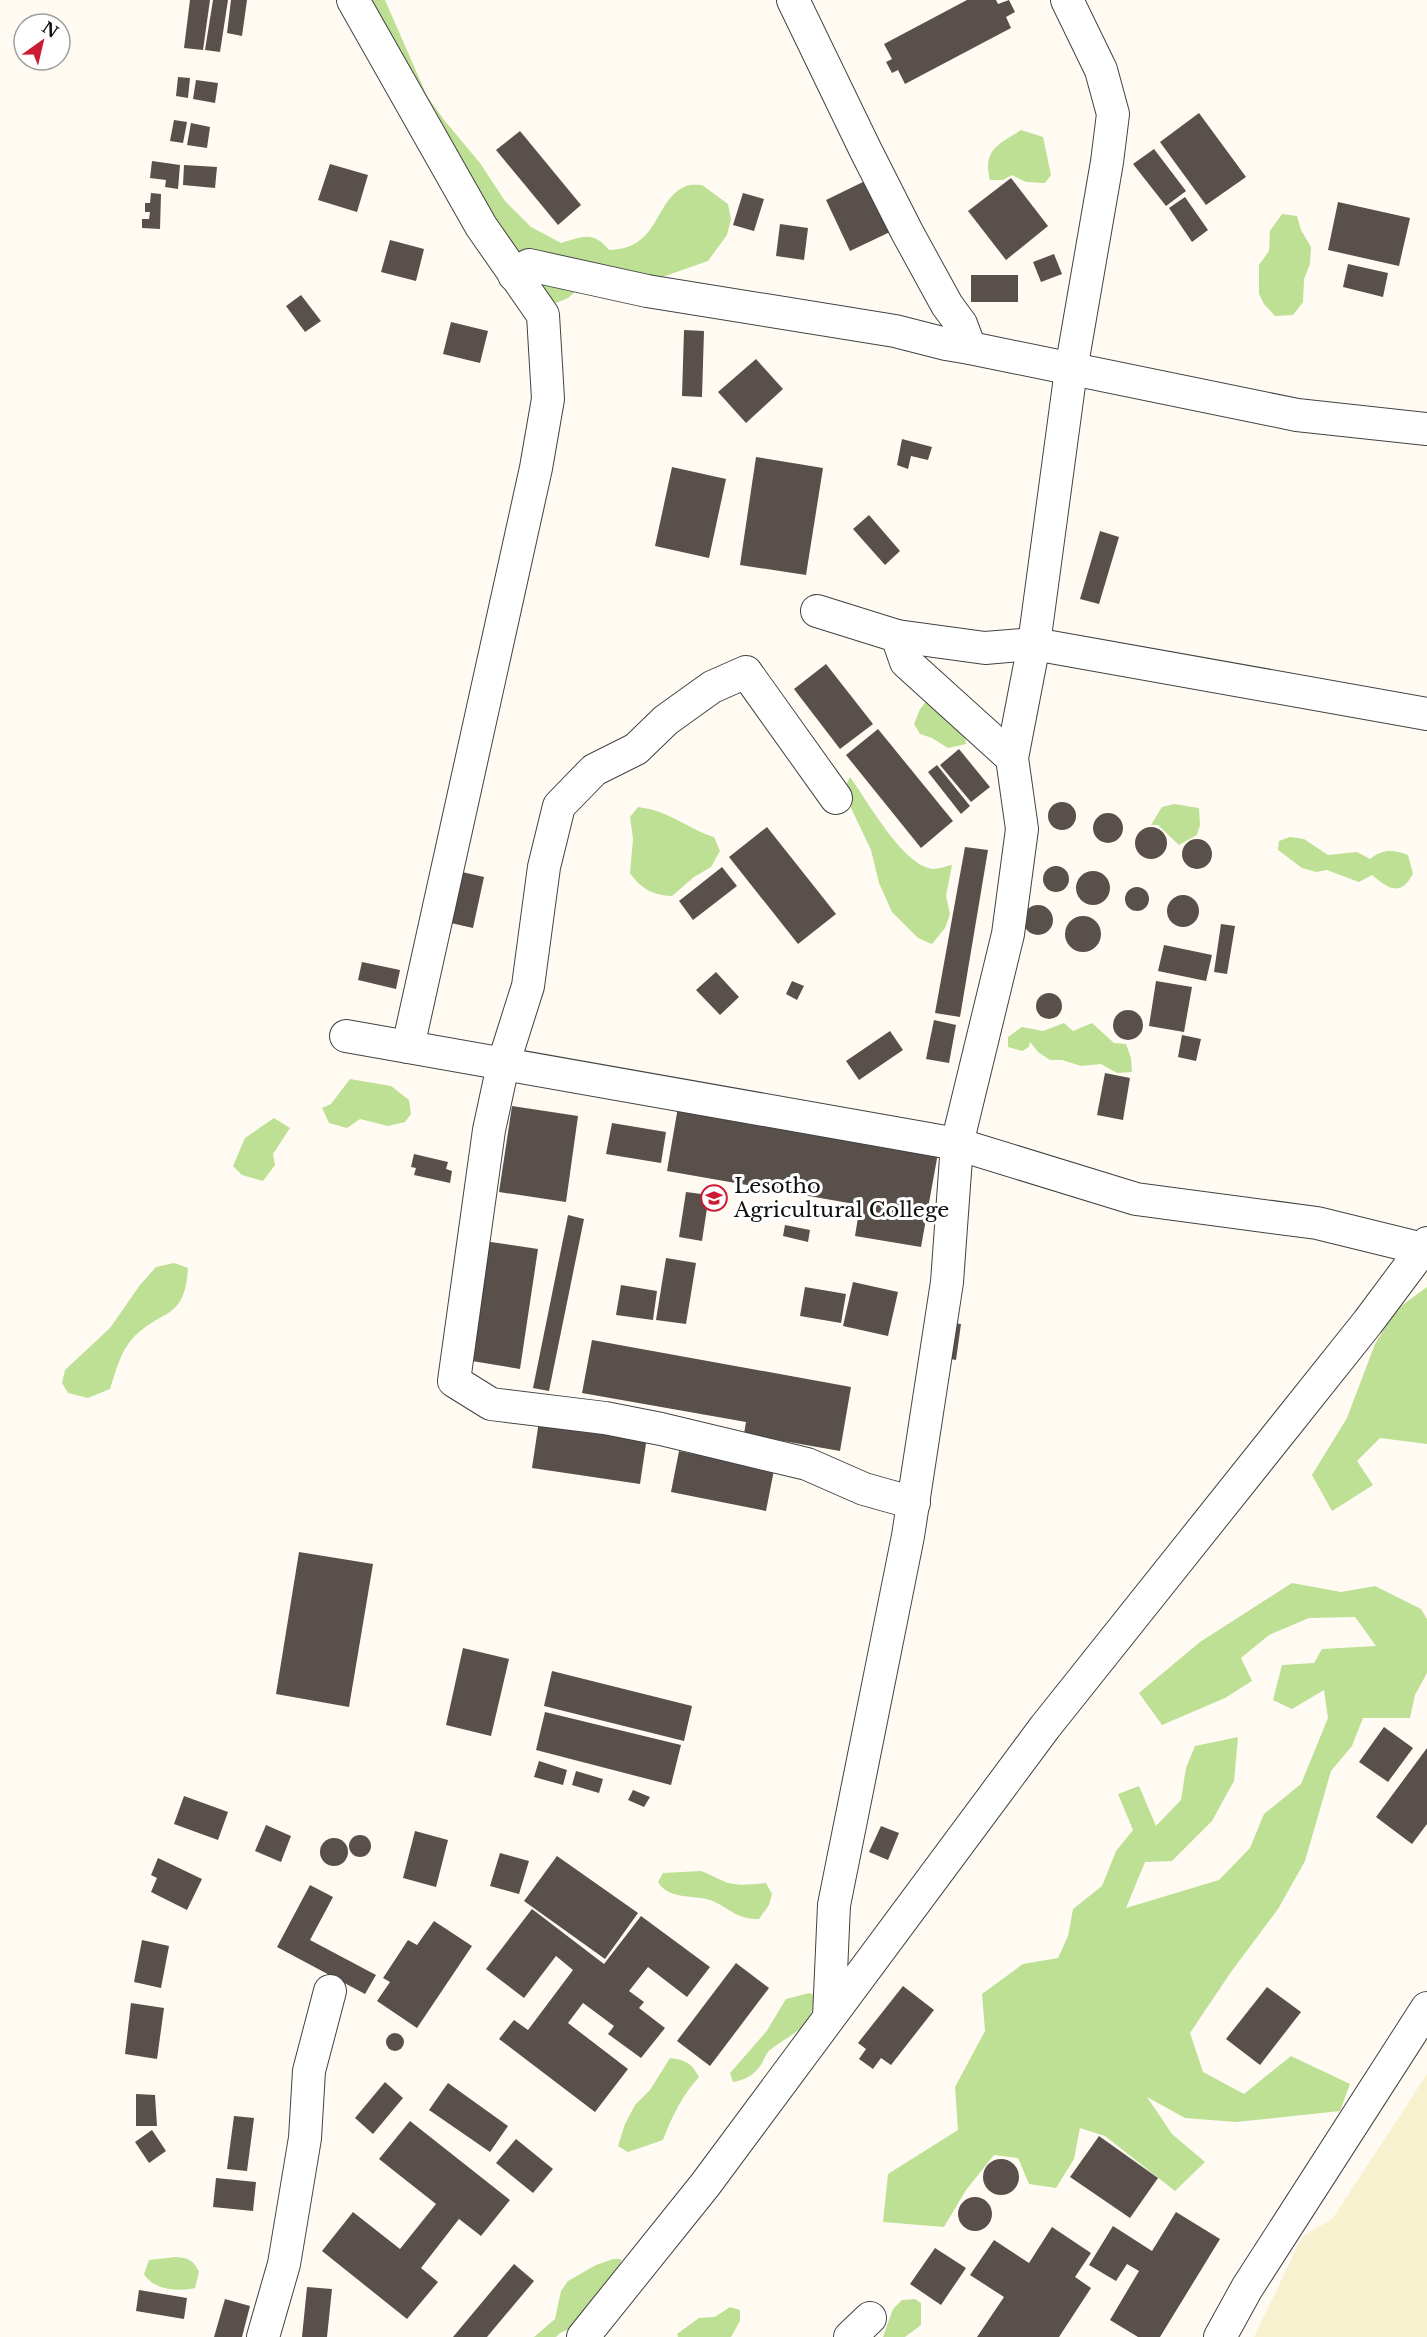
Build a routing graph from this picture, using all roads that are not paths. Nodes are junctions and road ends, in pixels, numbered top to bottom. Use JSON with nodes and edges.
{"nodes":[{"id":1,"x":353,"y":0,"type":"edge"},
{"id":2,"x":793,"y":0,"type":"edge"},
{"id":3,"x":1067,"y":0,"type":"edge"},
{"id":4,"x":514,"y":275,"type":"junction"},
{"id":5,"x":970,"y":348,"type":"junction"},
{"id":6,"x":1071,"y":370,"type":"junction"},
{"id":7,"x":1427,"y":429,"type":"edge"},
{"id":8,"x":817,"y":611,"type":"dead end"},
{"id":9,"x":897,"y":636,"type":"junction"},
{"id":10,"x":1034,"y":644,"type":"junction"},
{"id":11,"x":1427,"y":714,"type":"edge"},
{"id":12,"x":1012,"y":758,"type":"junction"},
{"id":13,"x":836,"y":798,"type":"dead end"},
{"id":14,"x":346,"y":1036,"type":"dead end"},
{"id":15,"x":408,"y":1047,"type":"junction"},
{"id":16,"x":503,"y":1065,"type":"junction"},
{"id":17,"x":957,"y":1144,"type":"junction"},
{"id":18,"x":1425,"y":1246,"type":"edge"},
{"id":19,"x":914,"y":1503,"type":"junction"},
{"id":20,"x":330,"y":1991,"type":"dead end"},
{"id":21,"x":1427,"y":2008,"type":"edge"},
{"id":22,"x":829,"y":2017,"type":"junction"},
{"id":23,"x":263,"y":2337,"type":"edge"},
{"id":24,"x":583,"y":2337,"type":"edge"},
{"id":25,"x":1220,"y":2337,"type":"edge"}],
"edges":[{"from":1,"to":4,"type":"street"},
{"from":2,"to":5,"type":"street"},
{"from":3,"to":6,"type":"street"},
{"from":4,"to":5,"type":"street"},
{"from":4,"to":15,"type":"street"},
{"from":5,"to":6,"type":"street"},
{"from":6,"to":7,"type":"street"},
{"from":6,"to":10,"type":"street"},
{"from":8,"to":9,"type":"street"},
{"from":9,"to":10,"type":"street"},
{"from":9,"to":12,"type":"street"},
{"from":10,"to":11,"type":"street"},
{"from":10,"to":12,"type":"street"},
{"from":12,"to":17,"type":"street"},
{"from":13,"to":16,"type":"street"},
{"from":14,"to":15,"type":"street"},
{"from":15,"to":16,"type":"street"},
{"from":16,"to":17,"type":"street"},
{"from":16,"to":19,"type":"street"},
{"from":17,"to":18,"type":"street"},
{"from":17,"to":19,"type":"street"},
{"from":18,"to":22,"type":"street"},
{"from":19,"to":22,"type":"street"},
{"from":20,"to":23,"type":"street"},
{"from":21,"to":25,"type":"street"},
{"from":22,"to":24,"type":"street"}]}
